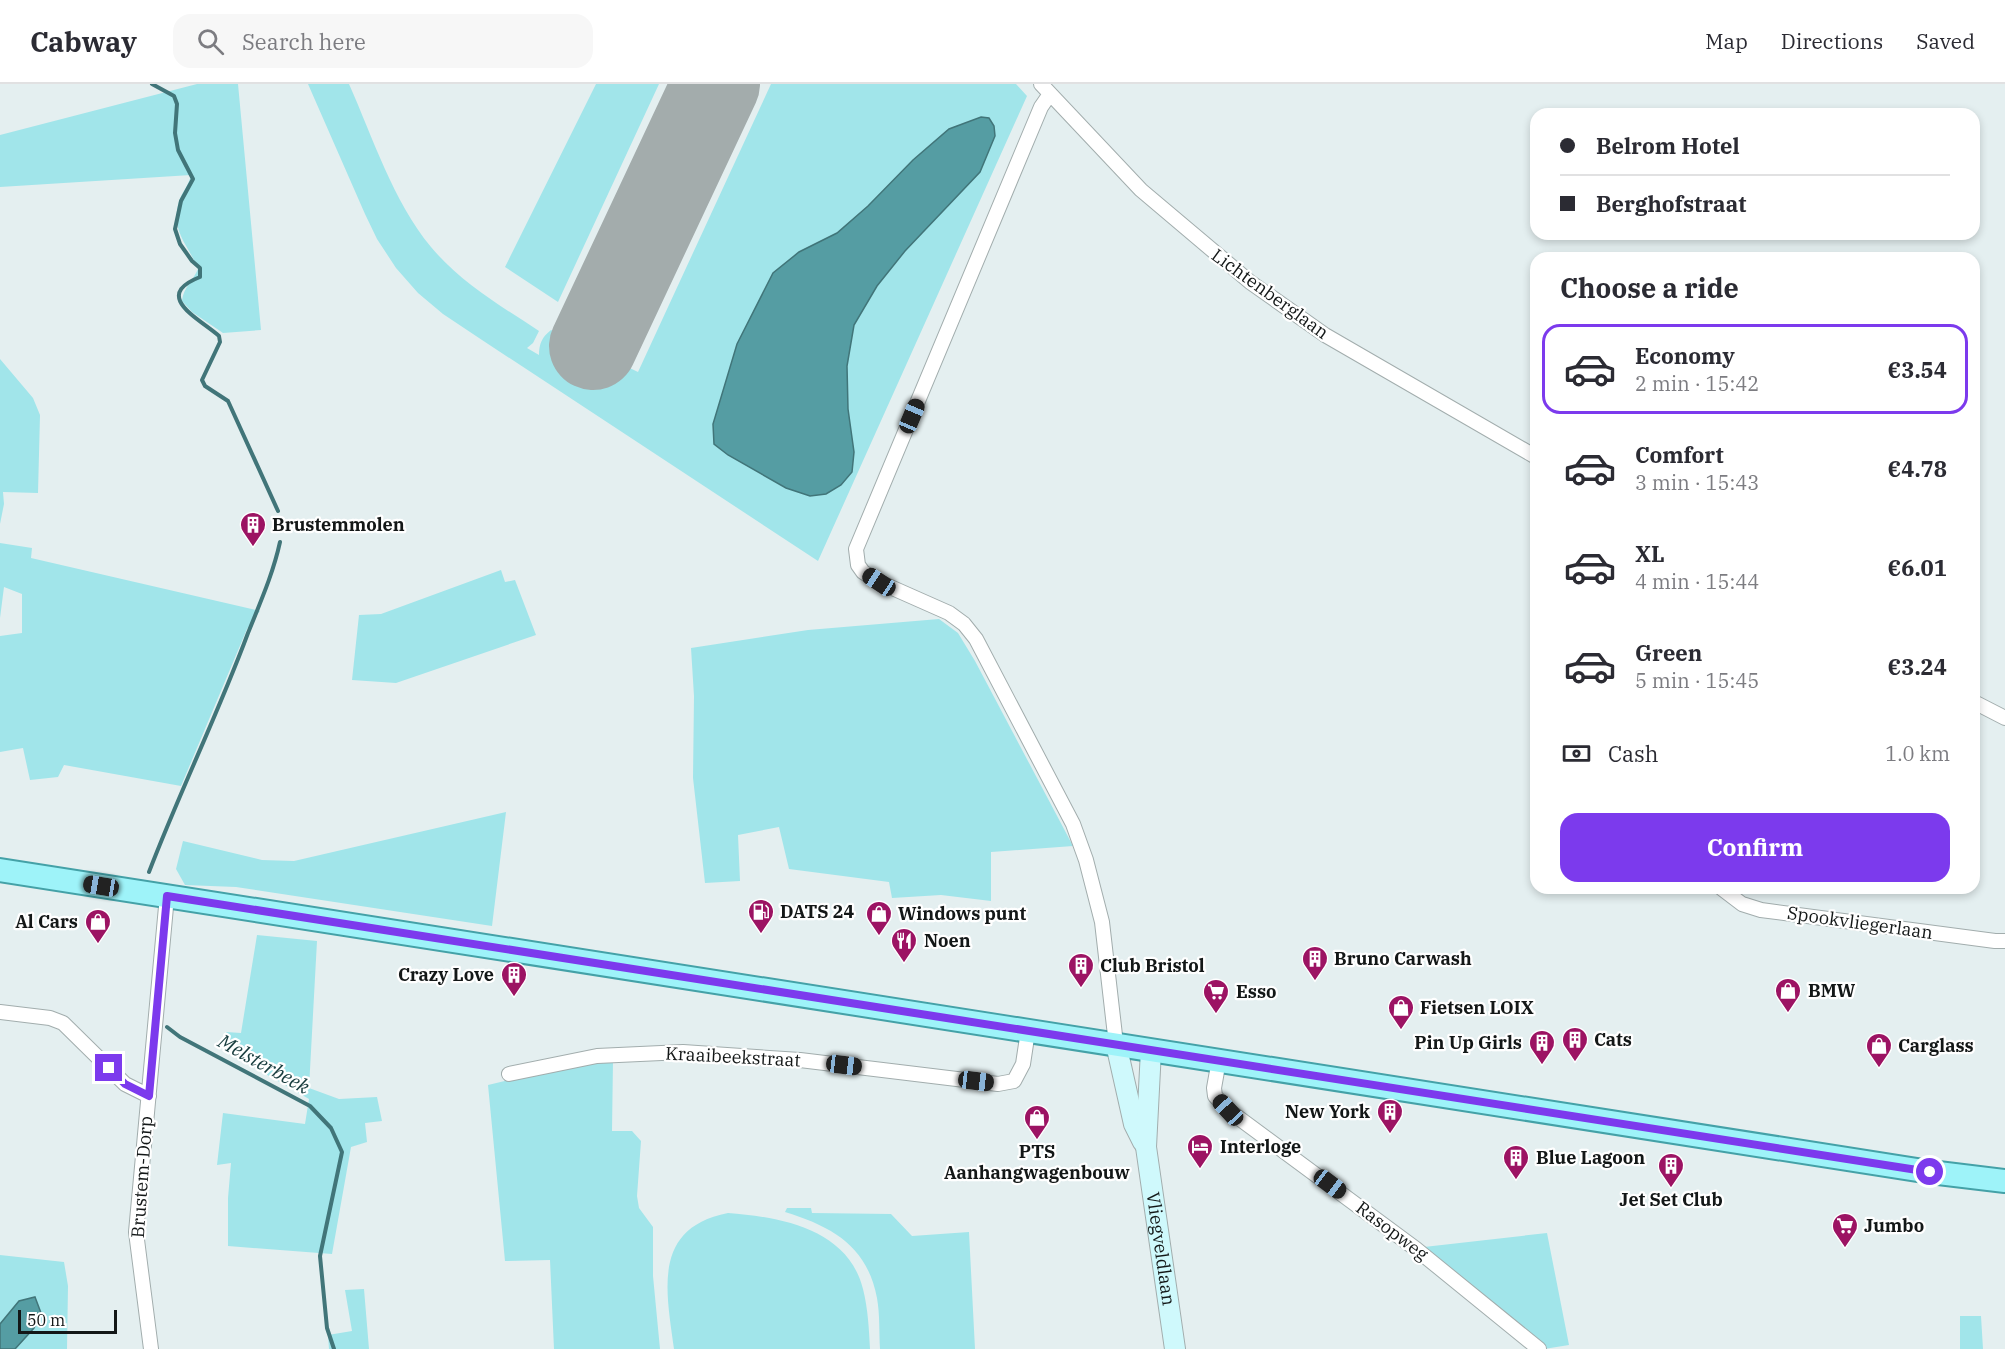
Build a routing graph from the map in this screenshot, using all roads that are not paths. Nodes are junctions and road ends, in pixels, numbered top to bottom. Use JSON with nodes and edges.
{"nodes":[{"id":1,"x":1045,"y":89,"type":"edge"},
{"id":2,"x":1530,"y":454,"type":"edge"},
{"id":3,"x":1980,"y":705,"type":"edge"},
{"id":4,"x":2005,"y":718,"type":"edge"},
{"id":5,"x":0,"y":870,"type":"edge"},
{"id":6,"x":1729,"y":894,"type":"edge"},
{"id":7,"x":167,"y":896,"type":"junction"},
{"id":8,"x":2005,"y":941,"type":"edge"},
{"id":9,"x":0,"y":1012,"type":"edge"},
{"id":10,"x":1028,"y":1031,"type":"junction"},
{"id":11,"x":1116,"y":1044,"type":"junction"},
{"id":12,"x":1151,"y":1050,"type":"junction"},
{"id":13,"x":1219,"y":1060,"type":"junction"},
{"id":14,"x":509,"y":1074,"type":"dead end"},
{"id":15,"x":149,"y":1096,"type":"junction"},
{"id":16,"x":1146,"y":1147,"type":"junction"},
{"id":17,"x":2005,"y":1181,"type":"edge"},
{"id":18,"x":151,"y":1349,"type":"edge"},
{"id":19,"x":1175,"y":1349,"type":"edge"},
{"id":20,"x":1539,"y":1349,"type":"edge"}],
"edges":[{"from":1,"to":2,"type":"street","name":"Lichtenberglaan"},
{"from":1,"to":11,"type":"street"},
{"from":3,"to":4,"type":"street"},
{"from":5,"to":7,"type":"main road"},
{"from":6,"to":8,"type":"street","name":"Spookvliegerlaan"},
{"from":7,"to":10,"type":"main road"},
{"from":7,"to":15,"type":"street","name":"Brustem-Dorp"},
{"from":9,"to":15,"type":"street"},
{"from":10,"to":11,"type":"main road"},
{"from":10,"to":14,"type":"street","name":"Kraaibeekstraat"},
{"from":11,"to":12,"type":"main road"},
{"from":11,"to":16,"type":"main road","name":"Vliegveldlaan"},
{"from":12,"to":13,"type":"main road"},
{"from":12,"to":16,"type":"main road","name":"Vliegveldlaan"},
{"from":13,"to":17,"type":"main road"},
{"from":13,"to":20,"type":"street","name":"Rasopweg"},
{"from":15,"to":18,"type":"street","name":"Brustem-Dorp"},
{"from":16,"to":19,"type":"main road","name":"Vliegveldlaan"}]}
